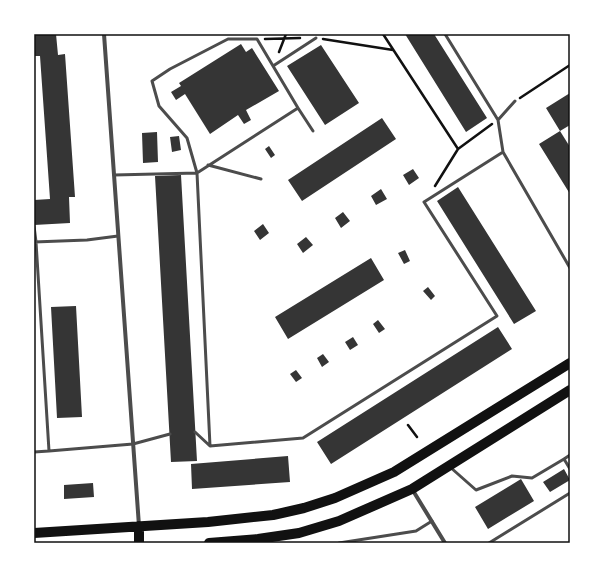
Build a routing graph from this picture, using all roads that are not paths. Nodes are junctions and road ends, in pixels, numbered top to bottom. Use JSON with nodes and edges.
{"nodes":[{"id":1,"x":104,"y":34,"type":"edge"},
{"id":2,"x":445,"y":34,"type":"edge"},
{"id":3,"x":316,"y":38,"type":"road end"},
{"id":4,"x":273,"y":66,"type":"junction"},
{"id":5,"x":515,"y":101,"type":"road end"},
{"id":6,"x":298,"y":108,"type":"junction"},
{"id":7,"x":498,"y":120,"type":"junction"},
{"id":8,"x":313,"y":131,"type":"dead end"},
{"id":9,"x":503,"y":152,"type":"junction"},
{"id":10,"x":208,"y":165,"type":"junction"},
{"id":11,"x":197,"y":173,"type":"junction"},
{"id":12,"x":114,"y":174,"type":"junction"},
{"id":13,"x":261,"y":179,"type":"dead end"},
{"id":14,"x":34,"y":226,"type":"edge"},
{"id":15,"x":118,"y":236,"type":"junction"},
{"id":16,"x":35,"y":242,"type":"edge"},
{"id":17,"x":570,"y":267,"type":"edge"},
{"id":18,"x":570,"y":363,"type":"edge"},
{"id":19,"x":570,"y":390,"type":"edge"},
{"id":20,"x":195,"y":432,"type":"dead end"},
{"id":21,"x":170,"y":434,"type":"dead end"},
{"id":22,"x":133,"y":444,"type":"junction"},
{"id":23,"x":210,"y":446,"type":"junction"},
{"id":24,"x":48,"y":451,"type":"junction"},
{"id":25,"x":34,"y":452,"type":"edge"},
{"id":26,"x":570,"y":455,"type":"edge"},
{"id":27,"x":564,"y":459,"type":"junction"},
{"id":28,"x":449,"y":466,"type":"junction"},
{"id":29,"x":570,"y":469,"type":"edge"},
{"id":30,"x":412,"y":489,"type":"junction"},
{"id":31,"x":570,"y":493,"type":"edge"},
{"id":32,"x":432,"y":521,"type":"junction"},
{"id":33,"x":139,"y":526,"type":"junction"},
{"id":34,"x":34,"y":533,"type":"edge"},
{"id":35,"x":139,"y":543,"type":"edge"},
{"id":36,"x":209,"y":543,"type":"edge"},
{"id":37,"x":339,"y":543,"type":"edge"},
{"id":38,"x":445,"y":543,"type":"edge"},
{"id":39,"x":489,"y":543,"type":"edge"}],
"edges":[{"from":1,"to":12,"type":"street"},
{"from":2,"to":7,"type":"lane"},
{"from":3,"to":4,"type":"lane"},
{"from":4,"to":6,"type":"lane"},
{"from":4,"to":11,"type":"lane"},
{"from":5,"to":7,"type":"lane"},
{"from":6,"to":8,"type":"lane"},
{"from":6,"to":10,"type":"lane"},
{"from":7,"to":9,"type":"lane"},
{"from":9,"to":17,"type":"lane"},
{"from":9,"to":23,"type":"lane"},
{"from":10,"to":11,"type":"lane"},
{"from":10,"to":13,"type":"lane"},
{"from":11,"to":12,"type":"lane"},
{"from":11,"to":23,"type":"lane"},
{"from":12,"to":15,"type":"street"},
{"from":14,"to":16,"type":"lane"},
{"from":15,"to":16,"type":"lane"},
{"from":15,"to":22,"type":"street"},
{"from":16,"to":24,"type":"lane"},
{"from":18,"to":33,"type":"main road"},
{"from":19,"to":28,"type":"main road"},
{"from":20,"to":23,"type":"lane"},
{"from":21,"to":22,"type":"lane"},
{"from":22,"to":24,"type":"lane"},
{"from":22,"to":33,"type":"street"},
{"from":24,"to":25,"type":"lane"},
{"from":26,"to":27,"type":"lane"},
{"from":27,"to":28,"type":"lane"},
{"from":27,"to":29,"type":"lane"},
{"from":28,"to":30,"type":"main road"},
{"from":30,"to":32,"type":"street"},
{"from":30,"to":36,"type":"main road"},
{"from":31,"to":39,"type":"lane"},
{"from":32,"to":37,"type":"lane"},
{"from":32,"to":38,"type":"street"},
{"from":33,"to":34,"type":"main road"},
{"from":33,"to":35,"type":"main road"}]}
